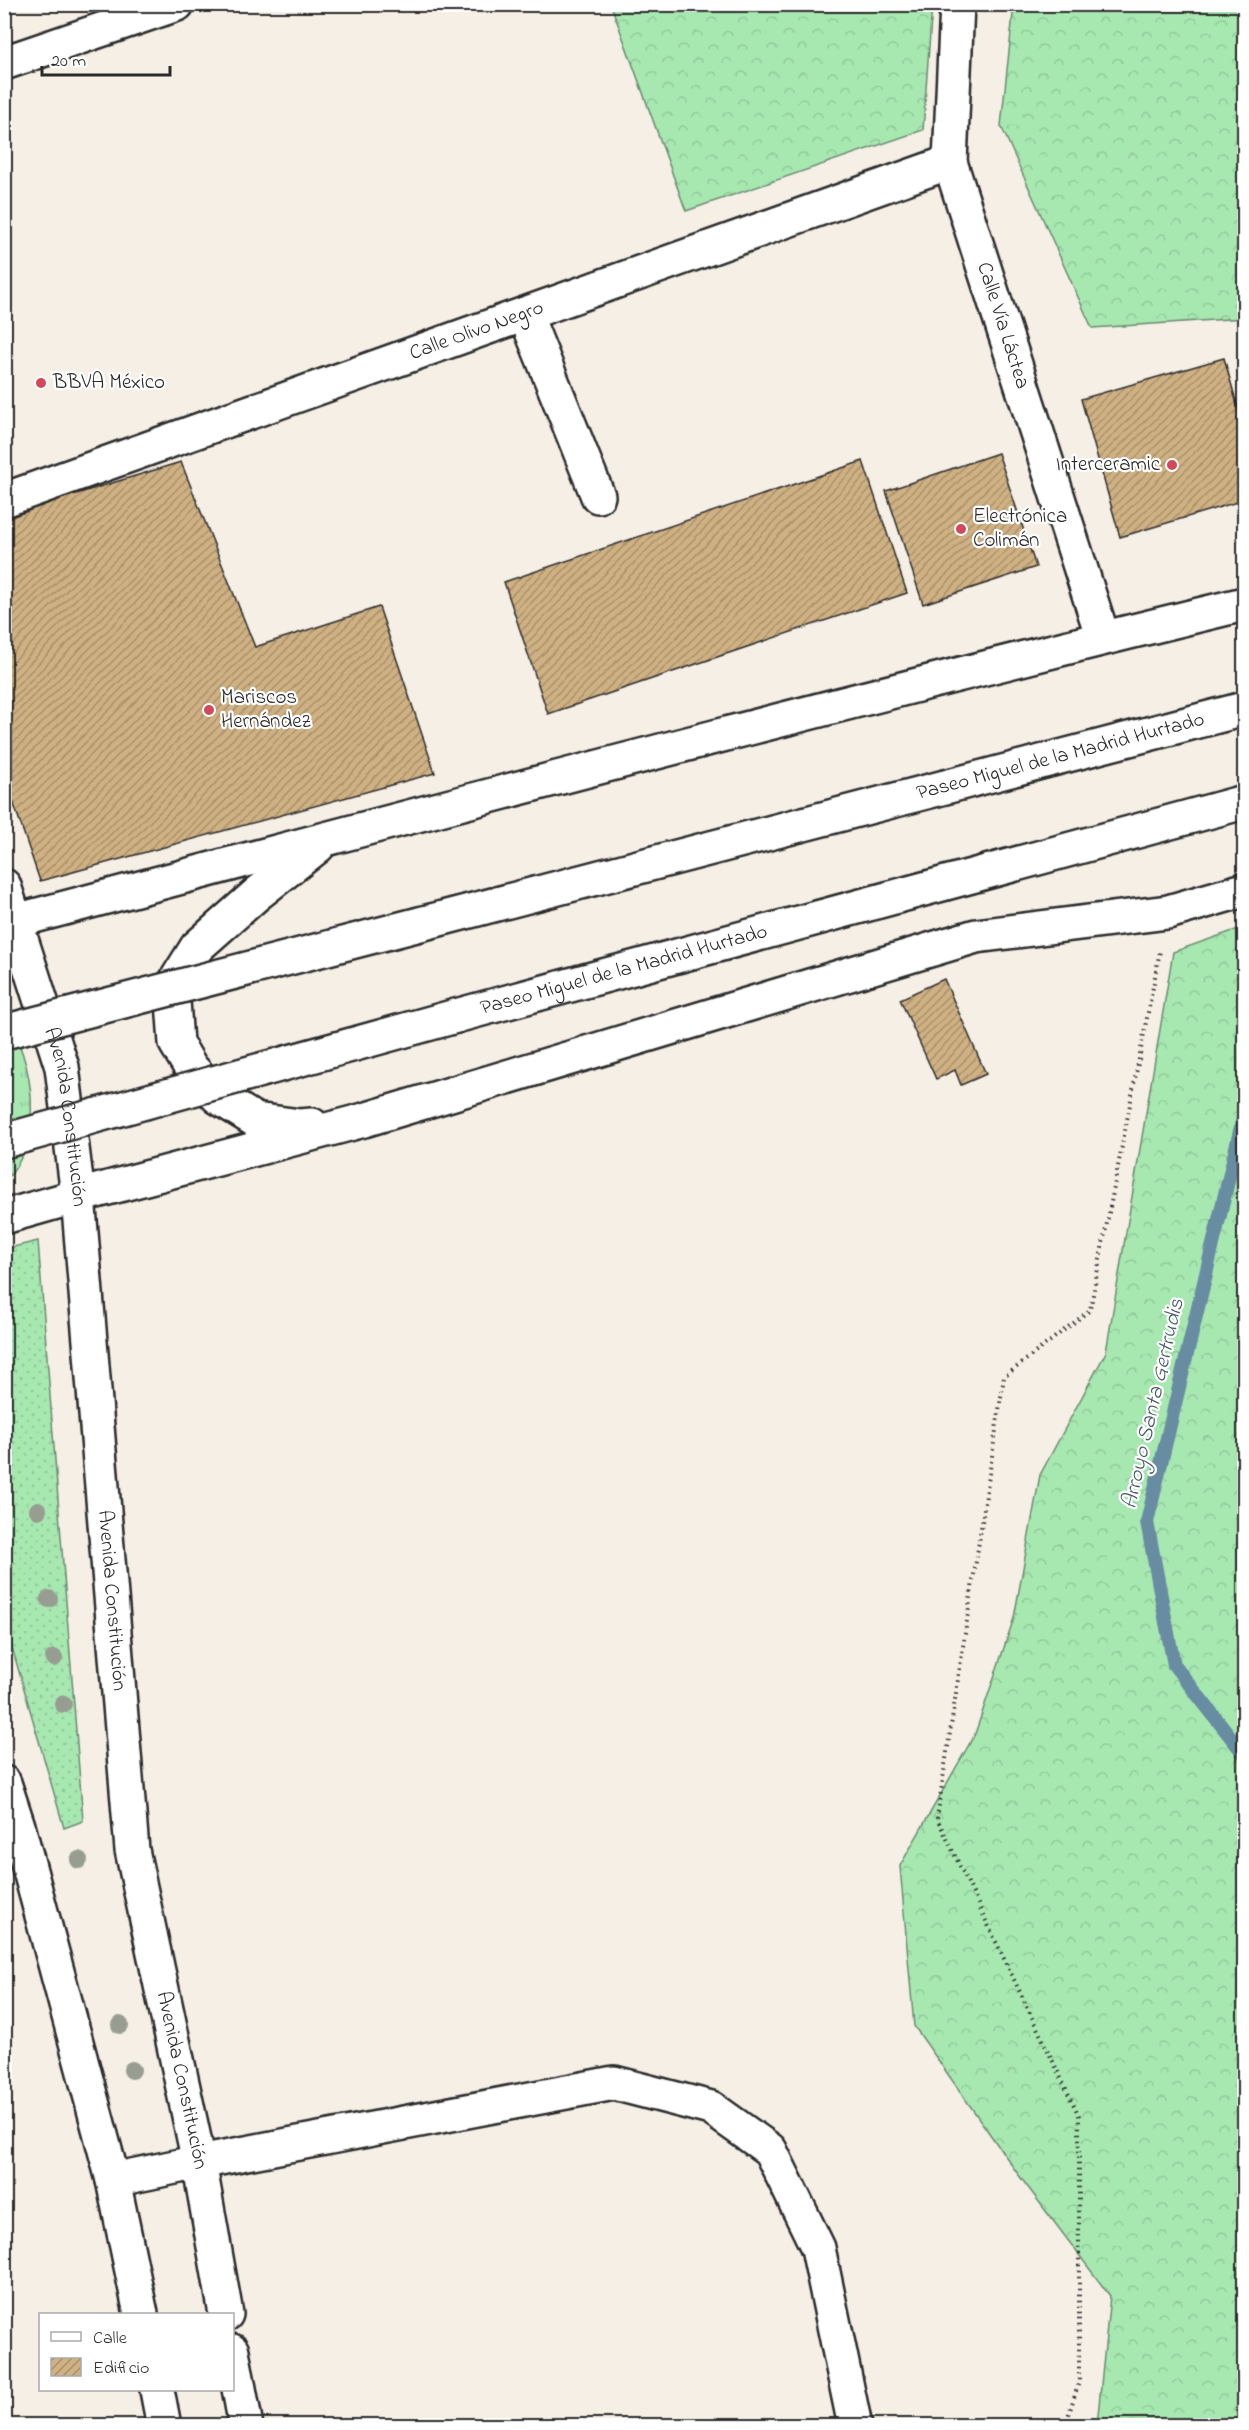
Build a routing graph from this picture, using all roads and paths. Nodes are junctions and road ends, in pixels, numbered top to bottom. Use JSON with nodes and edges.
{"nodes":[{"id":1,"x":177,"y":4,"type":"edge"},
{"id":2,"x":957,"y":4,"type":"edge"},
{"id":3,"x":4,"y":63,"type":"edge"},
{"id":4,"x":950,"y":162,"type":"junction"},
{"id":5,"x":525,"y":314,"type":"junction"},
{"id":6,"x":598,"y":496,"type":"dead end"},
{"id":7,"x":4,"y":500,"type":"edge"},
{"id":8,"x":1245,"y":604,"type":"edge"},
{"id":9,"x":1103,"y":638,"type":"junction"},
{"id":10,"x":1245,"y":709,"type":"edge"},
{"id":11,"x":1244,"y":802,"type":"edge"},
{"id":12,"x":328,"y":838,"type":"junction"},
{"id":13,"x":4,"y":886,"type":"edge"},
{"id":14,"x":1243,"y":891,"type":"edge"},
{"id":15,"x":1168,"y":912,"type":"junction"},
{"id":16,"x":11,"y":922,"type":"edge"},
{"id":17,"x":4,"y":1032,"type":"edge"},
{"id":18,"x":364,"y":1120,"type":"junction"},
{"id":19,"x":4,"y":1141,"type":"edge"},
{"id":20,"x":78,"y":1196,"type":"junction"},
{"id":21,"x":4,"y":1218,"type":"edge"},
{"id":22,"x":4,"y":1783,"type":"edge"},
{"id":23,"x":199,"y":2162,"type":"junction"},
{"id":24,"x":113,"y":2180,"type":"junction"},
{"id":25,"x":141,"y":2313,"type":"edge"},
{"id":26,"x":226,"y":2313,"type":"edge"},
{"id":27,"x":234,"y":2362,"type":"edge"},
{"id":28,"x":156,"y":2391,"type":"edge"},
{"id":29,"x":164,"y":2426,"type":"edge"},
{"id":30,"x":246,"y":2426,"type":"edge"},
{"id":31,"x":855,"y":2426,"type":"edge"},
{"id":32,"x":1065,"y":2426,"type":"edge"}],
"edges":[{"from":1,"to":3,"type":"main road"},
{"from":2,"to":4,"type":"main road","name":"Calle Vía Láctea"},
{"from":4,"to":5,"type":"main road","name":"Calle Olivo Negro"},
{"from":4,"to":9,"type":"main road","name":"Calle Vía Láctea"},
{"from":5,"to":6,"type":"main road"},
{"from":5,"to":7,"type":"main road","name":"Calle Olivo Negro"},
{"from":8,"to":9,"type":"main road"},
{"from":9,"to":12,"type":"main road"},
{"from":10,"to":17,"type":"main road","name":"Paseo Miguel de la Madrid Hurtado","bridge":true},
{"from":11,"to":19,"type":"main road","name":"Paseo Miguel de la Madrid Hurtado","bridge":true},
{"from":12,"to":16,"type":"main road"},
{"from":12,"to":18,"type":"main road"},
{"from":13,"to":16,"type":"main road","name":"Avenida Constitución"},
{"from":14,"to":15,"type":"main road"},
{"from":15,"to":18,"type":"main road"},
{"from":15,"to":32,"type":"path"},
{"from":16,"to":20,"type":"main road","name":"Avenida Constitución"},
{"from":18,"to":20,"type":"main road"},
{"from":20,"to":21,"type":"main road"},
{"from":20,"to":23,"type":"main road","name":"Avenida Constitución"},
{"from":22,"to":24,"type":"main road"},
{"from":23,"to":24,"type":"main road"},
{"from":23,"to":26,"type":"main road","name":"Avenida Constitución"},
{"from":23,"to":31,"type":"main road"},
{"from":24,"to":25,"type":"main road"},
{"from":27,"to":30,"type":"main road"},
{"from":28,"to":29,"type":"main road"}]}
